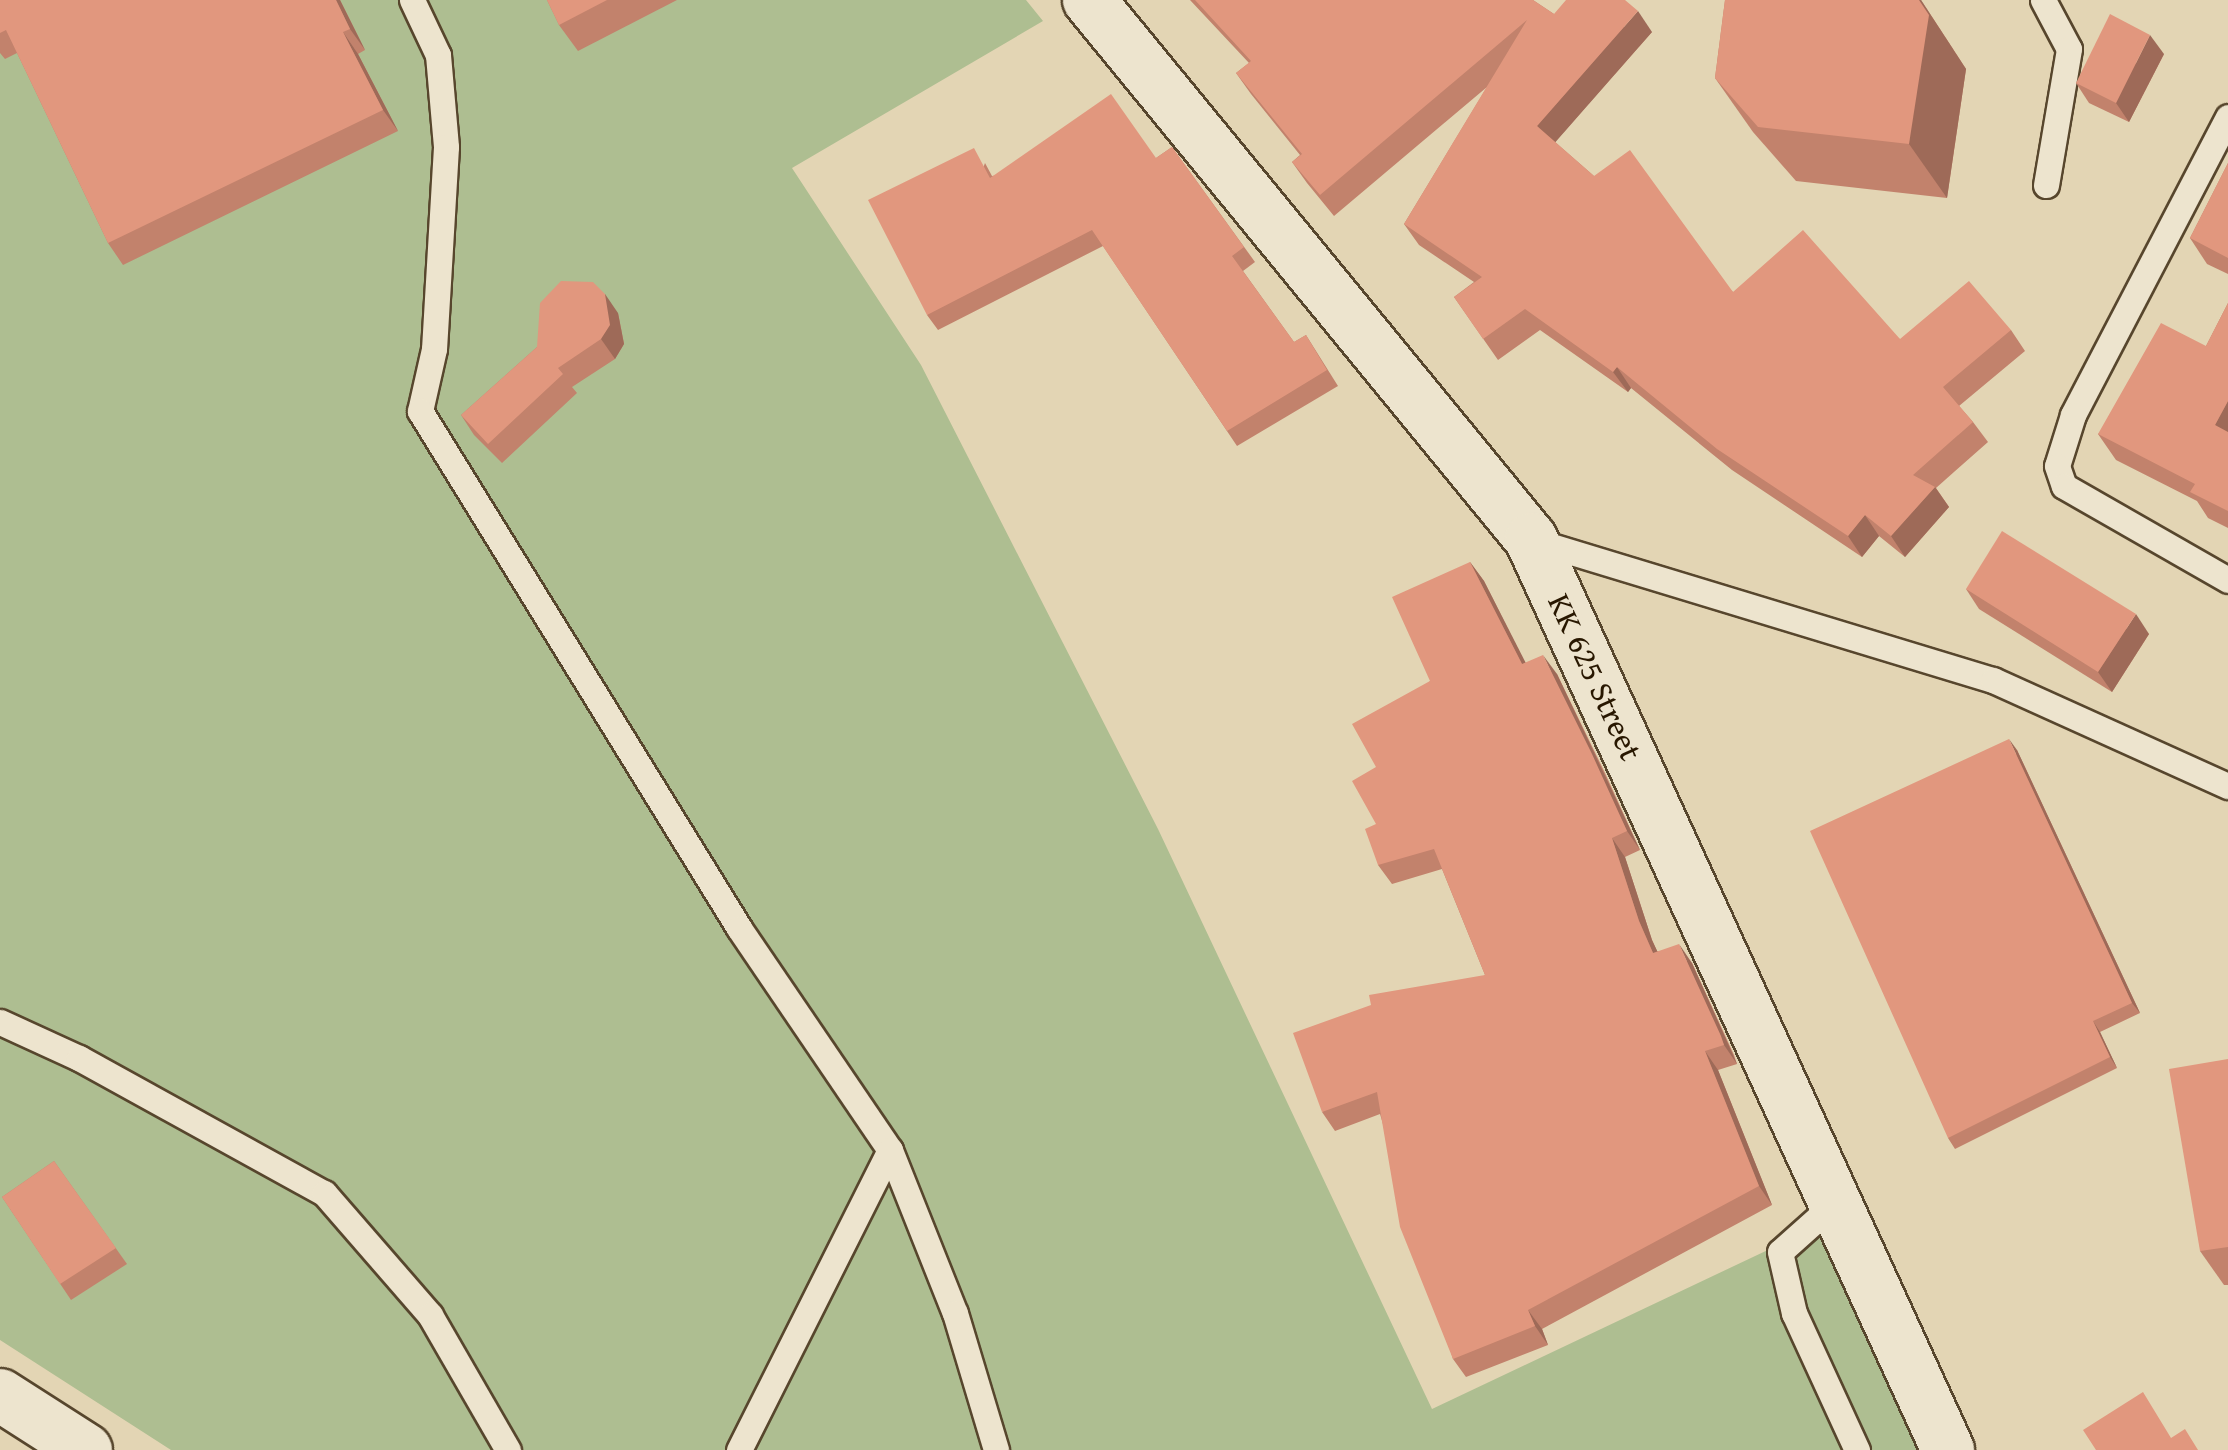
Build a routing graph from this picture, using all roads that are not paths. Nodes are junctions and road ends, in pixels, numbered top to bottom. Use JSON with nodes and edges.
{"nodes":[{"id":1,"x":412,"y":0,"type":"edge"},
{"id":2,"x":1088,"y":0,"type":"edge"},
{"id":3,"x":2044,"y":0,"type":"edge"},
{"id":4,"x":2228,"y":117,"type":"edge"},
{"id":5,"x":2046,"y":186,"type":"dead end"},
{"id":6,"x":1530,"y":539,"type":"junction"},
{"id":7,"x":2228,"y":580,"type":"edge"},
{"id":8,"x":2228,"y":786,"type":"edge"},
{"id":9,"x":0,"y":1022,"type":"edge"},
{"id":10,"x":890,"y":1150,"type":"junction"},
{"id":11,"x":1837,"y":1201,"type":"junction"},
{"id":12,"x":0,"y":1395,"type":"edge"},
{"id":13,"x":86,"y":1450,"type":"edge"},
{"id":14,"x":508,"y":1450,"type":"edge"},
{"id":15,"x":739,"y":1450,"type":"edge"},
{"id":16,"x":996,"y":1450,"type":"edge"},
{"id":17,"x":1857,"y":1450,"type":"edge"},
{"id":18,"x":1948,"y":1450,"type":"edge"}],
"edges":[{"from":1,"to":10,"type":"lane"},
{"from":2,"to":6,"type":"street","name":"KK 625 Street"},
{"from":3,"to":5,"type":"lane"},
{"from":4,"to":7,"type":"lane"},
{"from":6,"to":8,"type":"lane"},
{"from":6,"to":11,"type":"street","name":"KK 625 Street"},
{"from":9,"to":14,"type":"lane"},
{"from":10,"to":15,"type":"lane"},
{"from":10,"to":16,"type":"lane"},
{"from":11,"to":17,"type":"lane"},
{"from":11,"to":18,"type":"street","name":"KK 625 Street"},
{"from":12,"to":13,"type":"street"}]}
